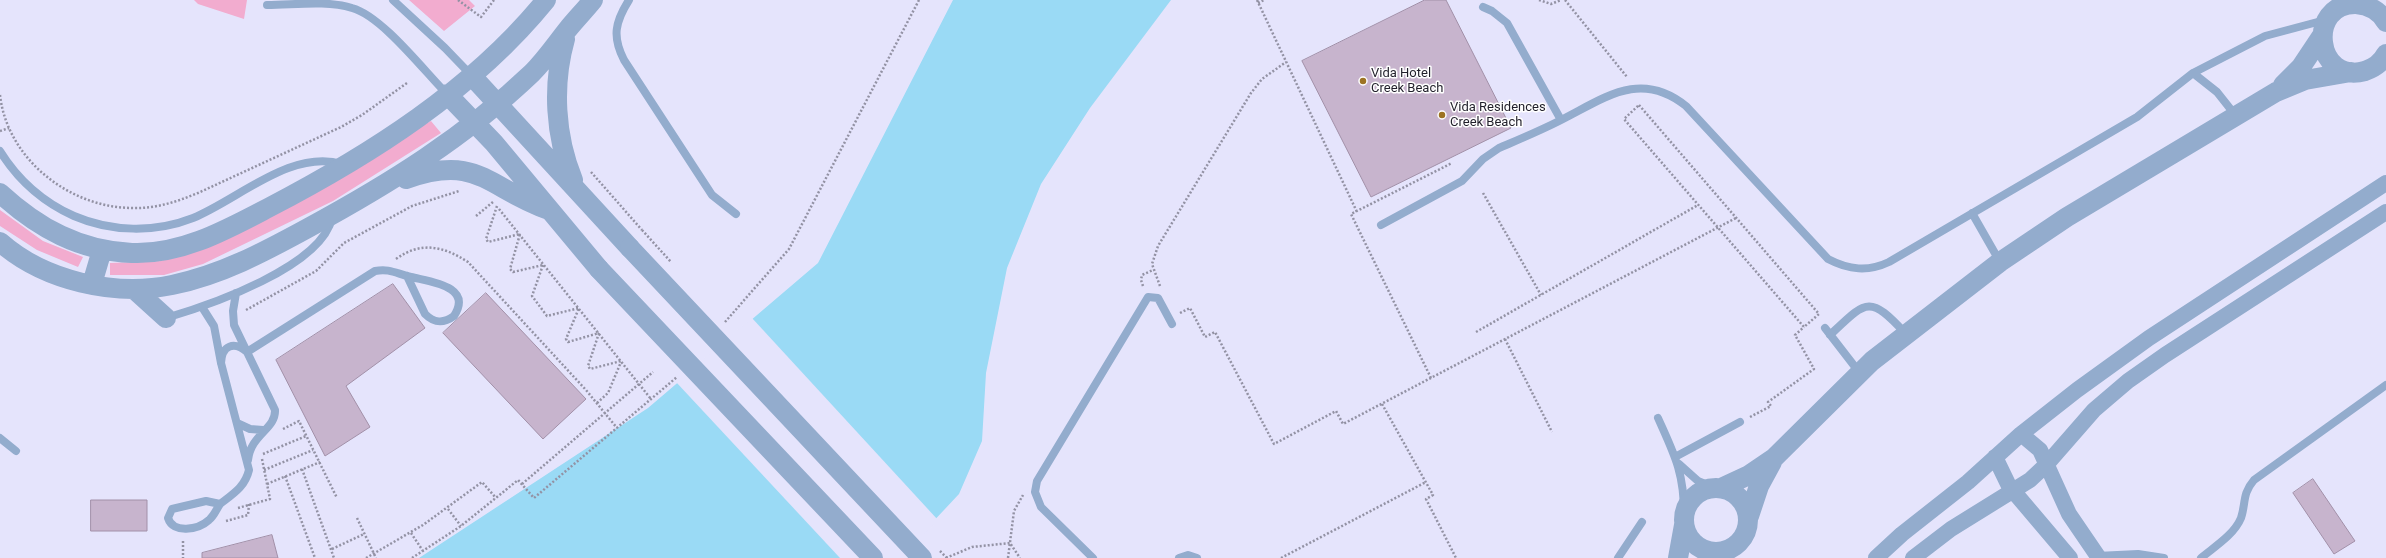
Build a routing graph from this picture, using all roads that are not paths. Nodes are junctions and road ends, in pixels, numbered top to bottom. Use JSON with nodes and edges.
{"nodes":[{"id":1,"x":394,"y":0,"type":"edge"},
{"id":2,"x":546,"y":0,"type":"edge"},
{"id":3,"x":593,"y":0,"type":"edge"},
{"id":4,"x":629,"y":0,"type":"edge"},
{"id":5,"x":2371,"y":2,"type":"edge"},
{"id":6,"x":267,"y":5,"type":"dead end"},
{"id":7,"x":1483,"y":8,"type":"dead end"},
{"id":8,"x":2386,"y":22,"type":"edge"},
{"id":9,"x":2324,"y":28,"type":"junction"},
{"id":10,"x":568,"y":30,"type":"junction"},
{"id":11,"x":2386,"y":54,"type":"edge"},
{"id":12,"x":2351,"y":72,"type":"junction"},
{"id":13,"x":2193,"y":74,"type":"junction"},
{"id":14,"x":471,"y":75,"type":"junction"},
{"id":15,"x":2276,"y":92,"type":"junction"},
{"id":16,"x":447,"y":94,"type":"junction"},
{"id":17,"x":498,"y":103,"type":"junction"},
{"id":18,"x":2236,"y":116,"type":"junction"},
{"id":19,"x":1562,"y":120,"type":"junction"},
{"id":20,"x":474,"y":123,"type":"junction"},
{"id":21,"x":0,"y":151,"type":"edge"},
{"id":22,"x":345,"y":165,"type":"junction"},
{"id":23,"x":2386,"y":183,"type":"edge"},
{"id":24,"x":385,"y":184,"type":"junction"},
{"id":25,"x":576,"y":188,"type":"junction"},
{"id":26,"x":0,"y":193,"type":"edge"},
{"id":27,"x":550,"y":210,"type":"junction"},
{"id":28,"x":2386,"y":212,"type":"edge"},
{"id":29,"x":1972,"y":213,"type":"junction"},
{"id":30,"x":736,"y":214,"type":"dead end"},
{"id":31,"x":333,"y":215,"type":"junction"},
{"id":32,"x":1381,"y":226,"type":"dead end"},
{"id":33,"x":0,"y":242,"type":"edge"},
{"id":34,"x":102,"y":250,"type":"junction"},
{"id":35,"x":2000,"y":262,"type":"junction"},
{"id":36,"x":407,"y":276,"type":"junction"},
{"id":37,"x":92,"y":284,"type":"junction"},
{"id":38,"x":134,"y":288,"type":"junction"},
{"id":39,"x":236,"y":293,"type":"junction"},
{"id":40,"x":202,"y":307,"type":"junction"},
{"id":41,"x":166,"y":318,"type":"joint"},
{"id":42,"x":1172,"y":324,"type":"dead end"},
{"id":43,"x":1906,"y":333,"type":"junction"},
{"id":44,"x":247,"y":352,"type":"junction"},
{"id":45,"x":221,"y":363,"type":"junction"},
{"id":46,"x":1860,"y":372,"type":"junction"},
{"id":47,"x":2386,"y":385,"type":"edge"},
{"id":48,"x":1658,"y":418,"type":"dead end"},
{"id":49,"x":1740,"y":422,"type":"road end"},
{"id":50,"x":237,"y":423,"type":"junction"},
{"id":51,"x":263,"y":430,"type":"junction"},
{"id":52,"x":2020,"y":434,"type":"junction"},
{"id":53,"x":0,"y":438,"type":"edge"},
{"id":54,"x":16,"y":451,"type":"dead end"},
{"id":55,"x":1995,"y":457,"type":"junction"},
{"id":56,"x":1774,"y":458,"type":"junction"},
{"id":57,"x":1677,"y":460,"type":"junction"},
{"id":58,"x":248,"y":463,"type":"junction"},
{"id":59,"x":2046,"y":465,"type":"junction"},
{"id":60,"x":1718,"y":488,"type":"junction"},
{"id":61,"x":2014,"y":491,"type":"junction"},
{"id":62,"x":220,"y":504,"type":"junction"},
{"id":63,"x":1749,"y":516,"type":"junction"},
{"id":64,"x":1684,"y":519,"type":"junction"},
{"id":65,"x":1642,"y":522,"type":"dead end"},
{"id":66,"x":1711,"y":555,"type":"edge"},
{"id":67,"x":2098,"y":557,"type":"edge"},
{"id":68,"x":873,"y":558,"type":"edge"},
{"id":69,"x":922,"y":558,"type":"edge"},
{"id":70,"x":1094,"y":558,"type":"edge"},
{"id":71,"x":1179,"y":558,"type":"edge"},
{"id":72,"x":1198,"y":558,"type":"edge"},
{"id":73,"x":1618,"y":558,"type":"edge"},
{"id":74,"x":1678,"y":558,"type":"edge"},
{"id":75,"x":1876,"y":558,"type":"edge"},
{"id":76,"x":1913,"y":558,"type":"edge"},
{"id":77,"x":2070,"y":558,"type":"edge"},
{"id":78,"x":2164,"y":558,"type":"edge"},
{"id":79,"x":2201,"y":558,"type":"edge"}],
"edges":[{"from":1,"to":14,"type":"lane"},
{"from":2,"to":14,"type":"street"},
{"from":3,"to":10,"type":"street"},
{"from":4,"to":30,"type":"lane"},
{"from":5,"to":8,"type":"street"},
{"from":5,"to":9,"type":"street"},
{"from":6,"to":16,"type":"lane"},
{"from":7,"to":19,"type":"lane"},
{"from":9,"to":12,"type":"street"},
{"from":9,"to":13,"type":"lane"},
{"from":9,"to":15,"type":"street"},
{"from":10,"to":17,"type":"street"},
{"from":10,"to":25,"type":"street"},
{"from":11,"to":12,"type":"street"},
{"from":12,"to":15,"type":"street"},
{"from":13,"to":18,"type":"lane"},
{"from":13,"to":29,"type":"lane"},
{"from":14,"to":16,"type":"street"},
{"from":14,"to":17,"type":"street"},
{"from":15,"to":18,"type":"street"},
{"from":16,"to":20,"type":"street"},
{"from":16,"to":22,"type":"street"},
{"from":17,"to":20,"type":"street"},
{"from":17,"to":25,"type":"street"},
{"from":18,"to":35,"type":"street"},
{"from":19,"to":29,"type":"lane"},
{"from":19,"to":32,"type":"lane"},
{"from":20,"to":24,"type":"street"},
{"from":20,"to":27,"type":"street"},
{"from":21,"to":22,"type":"lane"},
{"from":22,"to":34,"type":"street"},
{"from":23,"to":52,"type":"street"},
{"from":24,"to":27,"type":"street"},
{"from":24,"to":31,"type":"street"},
{"from":25,"to":69,"type":"street","bridge":true},
{"from":26,"to":34,"type":"street"},
{"from":27,"to":68,"type":"street","bridge":true},
{"from":28,"to":59,"type":"street"},
{"from":29,"to":35,"type":"lane"},
{"from":31,"to":38,"type":"street"},
{"from":31,"to":39,"type":"lane"},
{"from":33,"to":37,"type":"street"},
{"from":34,"to":37,"type":"street"},
{"from":35,"to":43,"type":"street"},
{"from":36,"to":36,"type":"lane"},
{"from":36,"to":44,"type":"lane"},
{"from":37,"to":38,"type":"street"},
{"from":38,"to":41,"type":"street"},
{"from":39,"to":40,"type":"lane"},
{"from":39,"to":44,"type":"lane"},
{"from":40,"to":41,"type":"lane"},
{"from":40,"to":45,"type":"lane"},
{"from":42,"to":70,"type":"lane"},
{"from":43,"to":46,"type":"street"},
{"from":43,"to":46,"type":"lane"},
{"from":44,"to":45,"type":"lane"},
{"from":44,"to":51,"type":"lane"},
{"from":45,"to":50,"type":"lane"},
{"from":46,"to":56,"type":"street"},
{"from":47,"to":79,"type":"lane"},
{"from":48,"to":57,"type":"lane"},
{"from":49,"to":57,"type":"lane"},
{"from":50,"to":51,"type":"lane"},
{"from":50,"to":58,"type":"lane"},
{"from":51,"to":58,"type":"lane"},
{"from":52,"to":55,"type":"street"},
{"from":52,"to":59,"type":"street"},
{"from":53,"to":54,"type":"lane"},
{"from":55,"to":61,"type":"street"},
{"from":55,"to":75,"type":"street"},
{"from":56,"to":60,"type":"street"},
{"from":56,"to":63,"type":"street"},
{"from":57,"to":60,"type":"lane"},
{"from":57,"to":64,"type":"lane"},
{"from":58,"to":62,"type":"lane"},
{"from":59,"to":61,"type":"street"},
{"from":59,"to":67,"type":"street"},
{"from":60,"to":63,"type":"street"},
{"from":60,"to":64,"type":"street"},
{"from":61,"to":76,"type":"street"},
{"from":61,"to":77,"type":"street"},
{"from":62,"to":62,"type":"lane"},
{"from":63,"to":66,"type":"street"},
{"from":64,"to":66,"type":"street"},
{"from":64,"to":74,"type":"street"},
{"from":65,"to":73,"type":"lane"},
{"from":67,"to":78,"type":"lane"},
{"from":71,"to":72,"type":"lane"}]}
